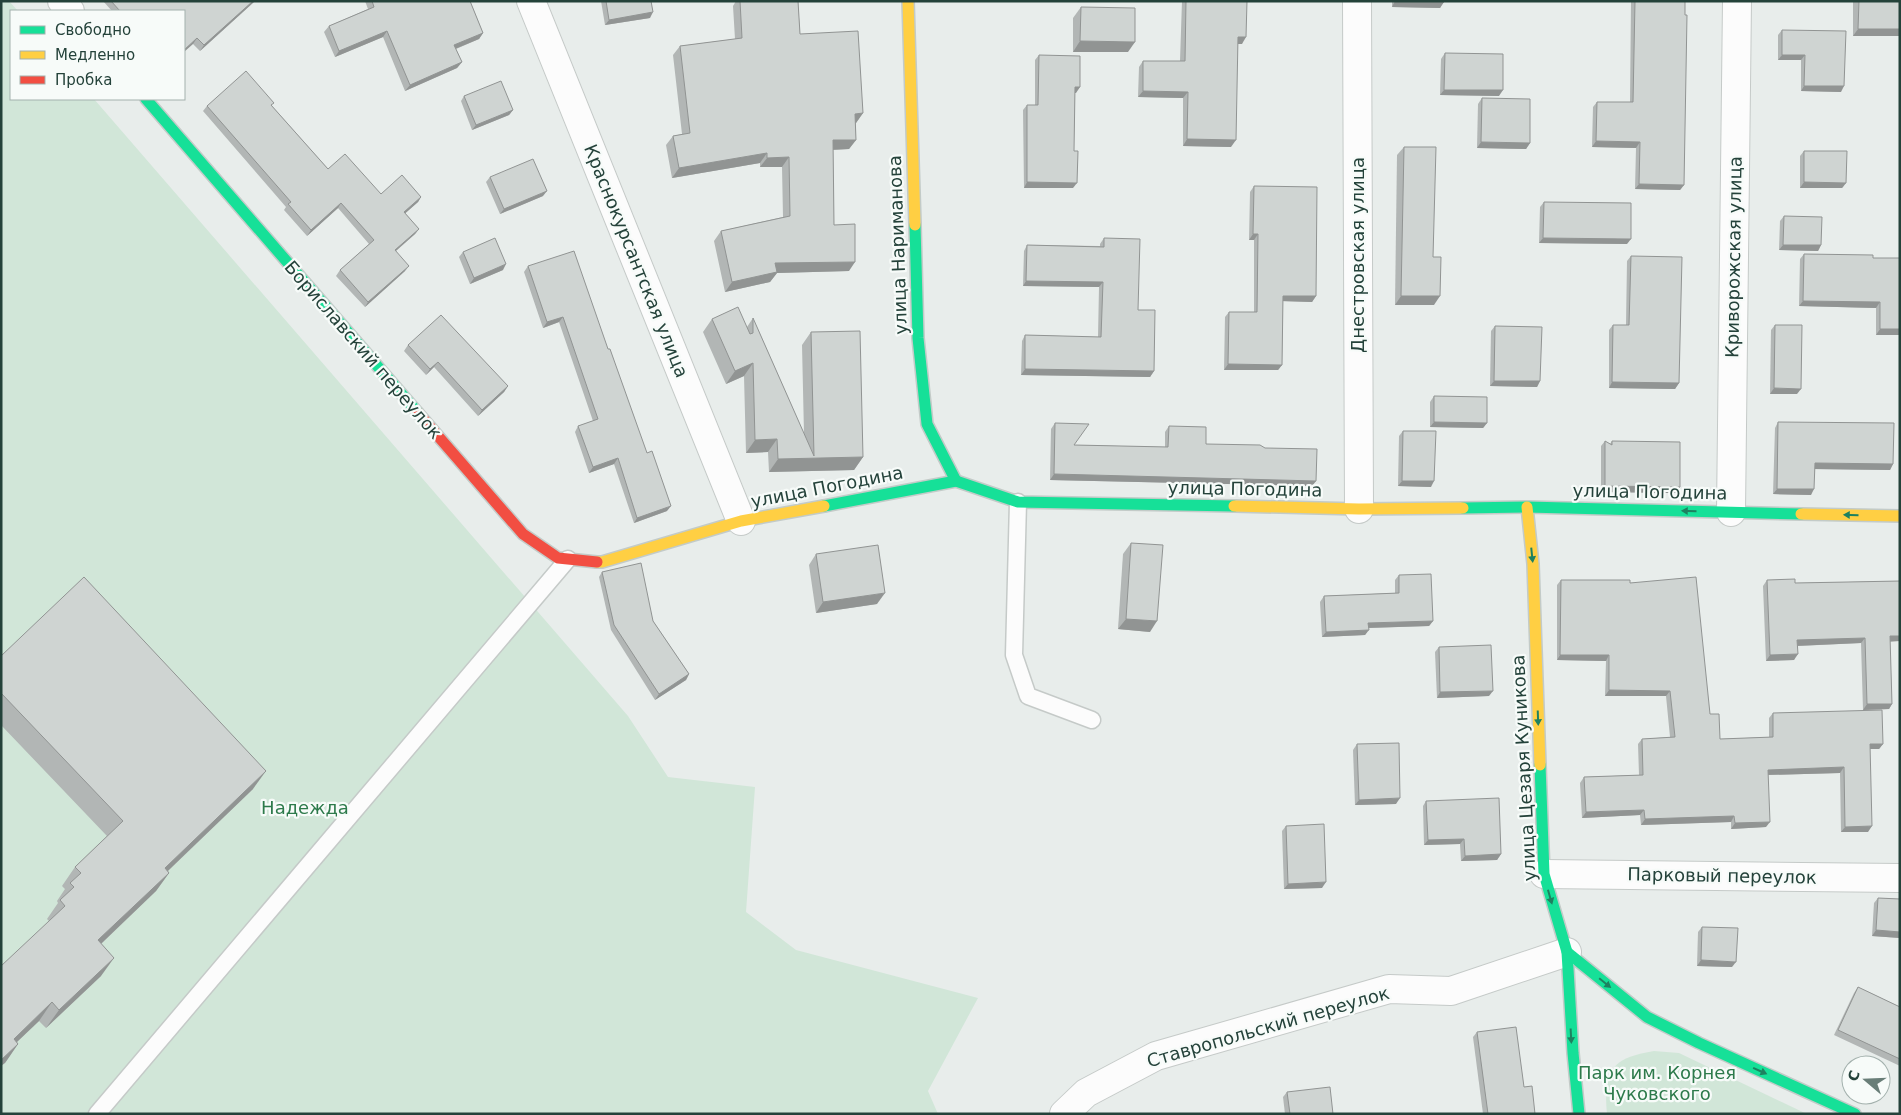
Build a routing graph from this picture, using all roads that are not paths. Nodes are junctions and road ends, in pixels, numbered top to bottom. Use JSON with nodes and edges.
{"nodes":[{"id":1,"x":531,"y":1,"type":"edge"},
{"id":2,"x":908,"y":1,"type":"edge"},
{"id":3,"x":1358,"y":1,"type":"edge"},
{"id":4,"x":1737,"y":1,"type":"edge"},
{"id":5,"x":147,"y":100,"type":"edge"},
{"id":6,"x":956,"y":481,"type":"junction"},
{"id":7,"x":1018,"y":502,"type":"junction"},
{"id":8,"x":1527,"y":507,"type":"junction"},
{"id":9,"x":1359,"y":509,"type":"junction"},
{"id":10,"x":1731,"y":512,"type":"junction"},
{"id":11,"x":1900,"y":516,"type":"edge"},
{"id":12,"x":742,"y":521,"type":"junction"},
{"id":13,"x":568,"y":559,"type":"junction"},
{"id":14,"x":602,"y":562,"type":"joint"},
{"id":15,"x":1092,"y":720,"type":"dead end"},
{"id":16,"x":1544,"y":874,"type":"junction"},
{"id":17,"x":1900,"y":878,"type":"edge"},
{"id":18,"x":1567,"y":952,"type":"junction"},
{"id":19,"x":97,"y":1114,"type":"edge"},
{"id":20,"x":1064,"y":1114,"type":"edge"},
{"id":21,"x":1579,"y":1114,"type":"edge"},
{"id":22,"x":1856,"y":1114,"type":"edge"}],
"edges":[{"from":1,"to":12,"type":"street","name":"Краснокурсантская улица"},
{"from":2,"to":6,"type":"street","name":"улица Нариманова"},
{"from":3,"to":9,"type":"street","name":"Днестровская улица"},
{"from":4,"to":10,"type":"street","name":"Криворожская улица"},
{"from":5,"to":13,"type":"street","name":"Бориславский переулок"},
{"from":6,"to":7,"type":"street","name":"улица Погодина"},
{"from":6,"to":12,"type":"street","name":"улица Погодина"},
{"from":7,"to":9,"type":"street","name":"улица Погодина"},
{"from":7,"to":15,"type":"lane"},
{"from":8,"to":9,"type":"street","name":"улица Погодина"},
{"from":10,"to":8,"type":"street","name":"улица Погодина","one_way":true},
{"from":8,"to":16,"type":"street","name":"улица Цезаря Куникова","one_way":true},
{"from":11,"to":10,"type":"street","name":"улица Погодина","one_way":true},
{"from":12,"to":14,"type":"street","name":"улица Погодина"},
{"from":13,"to":14,"type":"street","name":"Бориславский переулок"},
{"from":13,"to":19,"type":"lane"},
{"from":16,"to":17,"type":"street","name":"Парковый переулок"},
{"from":16,"to":18,"type":"street","name":"улица Цезаря Куникова","one_way":true},
{"from":18,"to":20,"type":"street","name":"Ставропольский переулок"},
{"from":18,"to":21,"type":"street","name":"улица Цезаря Куникова","one_way":true},
{"from":18,"to":22,"type":"street","one_way":true}]}
